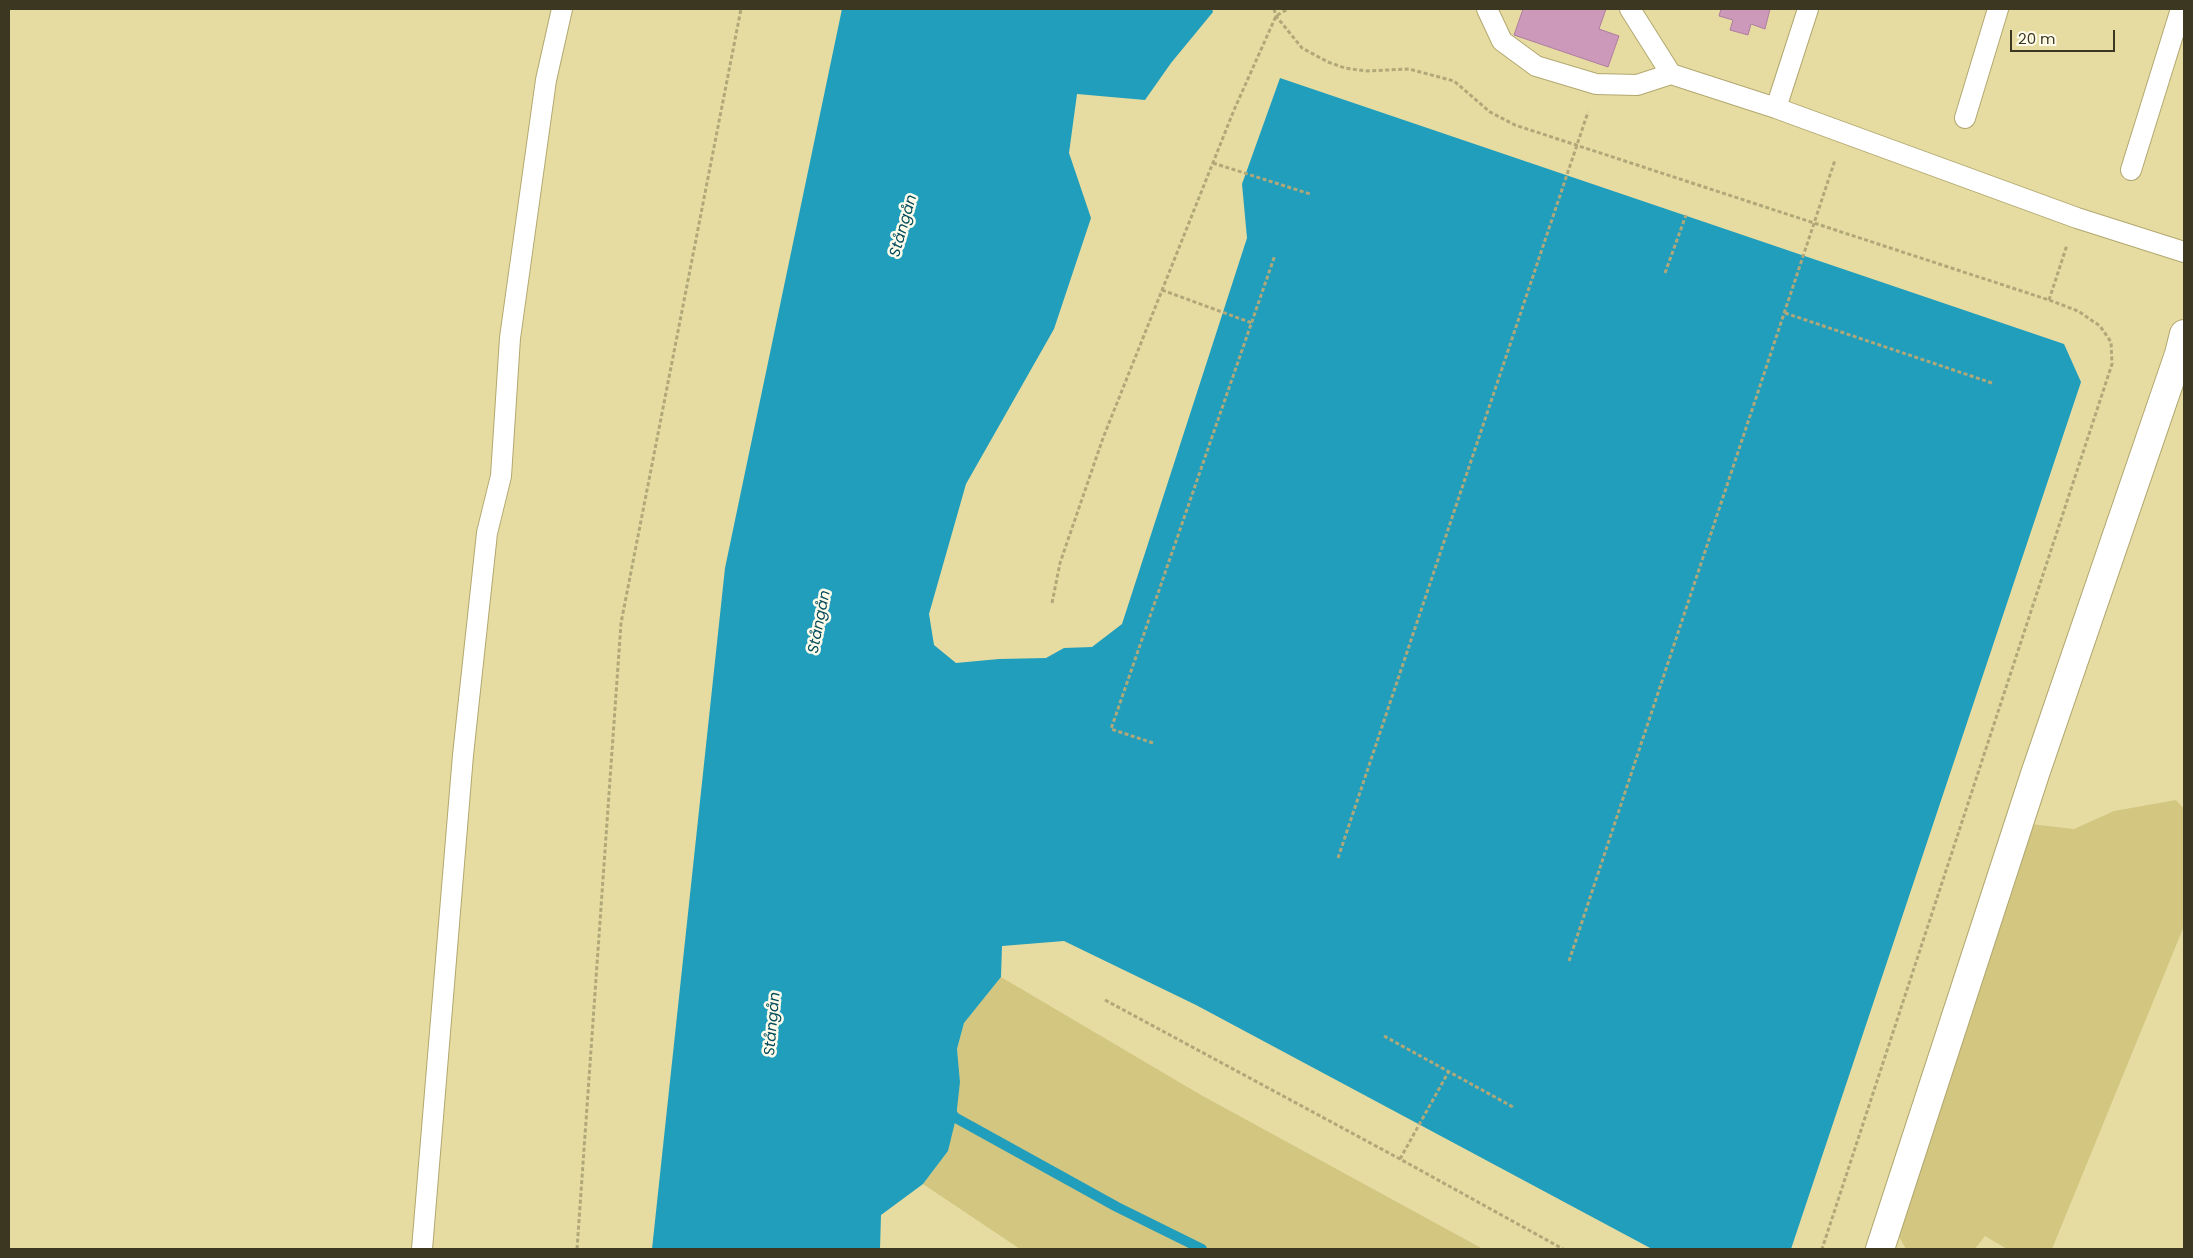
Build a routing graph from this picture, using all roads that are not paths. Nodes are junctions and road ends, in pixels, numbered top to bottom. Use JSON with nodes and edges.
{"nodes":[{"id":1,"x":562,"y":9,"type":"edge"},
{"id":2,"x":1487,"y":9,"type":"edge"},
{"id":3,"x":1630,"y":9,"type":"edge"},
{"id":4,"x":1808,"y":9,"type":"edge"},
{"id":5,"x":1998,"y":9,"type":"edge"},
{"id":6,"x":2181,"y":9,"type":"edge"},
{"id":7,"x":1671,"y":74,"type":"junction"},
{"id":8,"x":1776,"y":108,"type":"junction"},
{"id":9,"x":1965,"y":118,"type":"dead end"},
{"id":10,"x":2131,"y":170,"type":"dead end"},
{"id":11,"x":2184,"y":252,"type":"edge"},
{"id":12,"x":2184,"y":334,"type":"edge"},
{"id":13,"x":422,"y":1249,"type":"edge"},
{"id":14,"x":1880,"y":1249,"type":"edge"}],
"edges":[{"from":1,"to":13,"type":"lane"},
{"from":2,"to":7,"type":"lane"},
{"from":3,"to":7,"type":"lane"},
{"from":4,"to":8,"type":"lane"},
{"from":5,"to":9,"type":"lane"},
{"from":6,"to":10,"type":"lane"},
{"from":7,"to":8,"type":"lane"},
{"from":8,"to":11,"type":"lane"},
{"from":12,"to":14,"type":"street"}]}
